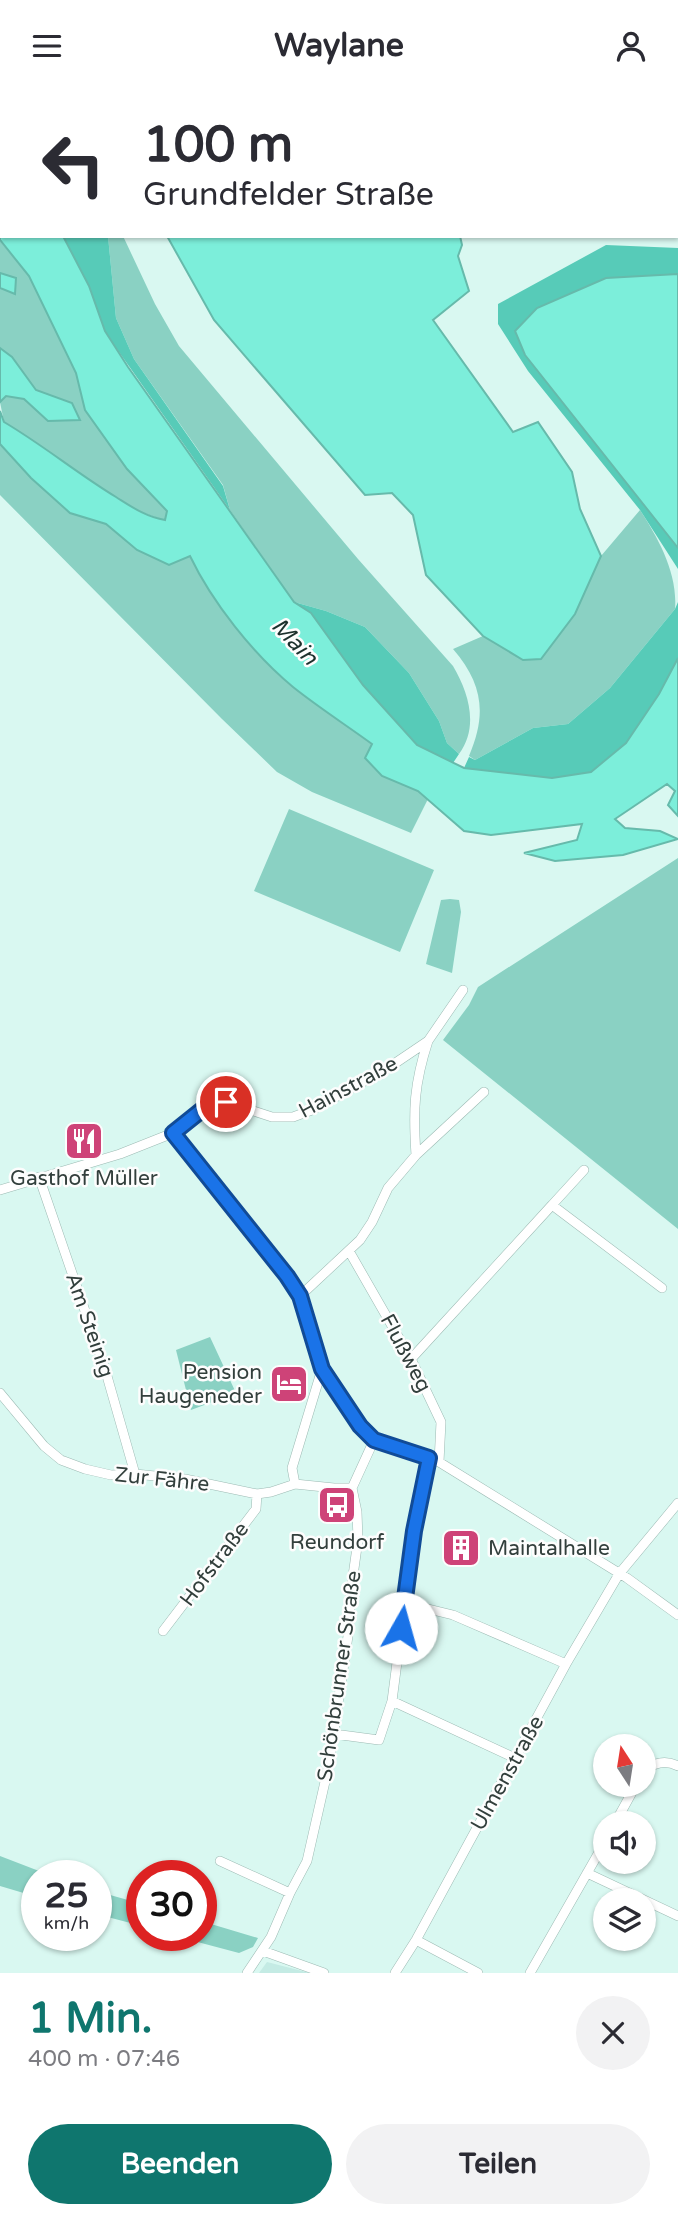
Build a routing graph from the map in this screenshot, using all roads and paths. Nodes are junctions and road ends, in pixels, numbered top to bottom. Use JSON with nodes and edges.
{"nodes":[{"id":1,"x":463,"y":990,"type":"dead end"},
{"id":2,"x":428,"y":1041,"type":"junction"},
{"id":3,"x":484,"y":1092,"type":"dead end"},
{"id":4,"x":173,"y":1133,"type":"junction"},
{"id":5,"x":416,"y":1155,"type":"junction"},
{"id":6,"x":584,"y":1170,"type":"dead end"},
{"id":7,"x":39,"y":1177,"type":"junction"},
{"id":8,"x":0,"y":1190,"type":"edge"},
{"id":9,"x":552,"y":1205,"type":"junction"},
{"id":10,"x":349,"y":1251,"type":"junction"},
{"id":11,"x":662,"y":1287,"type":"dead end"},
{"id":12,"x":300,"y":1296,"type":"junction"},
{"id":13,"x":411,"y":1359,"type":"junction"},
{"id":14,"x":322,"y":1369,"type":"junction"},
{"id":15,"x":0,"y":1393,"type":"edge"},
{"id":16,"x":374,"y":1440,"type":"junction"},
{"id":17,"x":429,"y":1458,"type":"junction"},
{"id":18,"x":439,"y":1462,"type":"junction"},
{"id":19,"x":135,"y":1474,"type":"junction"},
{"id":20,"x":295,"y":1484,"type":"junction"},
{"id":21,"x":352,"y":1488,"type":"junction"},
{"id":22,"x":257,"y":1494,"type":"junction"},
{"id":23,"x":678,"y":1503,"type":"edge"},
{"id":24,"x":619,"y":1574,"type":"junction"},
{"id":25,"x":404,"y":1603,"type":"junction"},
{"id":26,"x":678,"y":1615,"type":"edge"},
{"id":27,"x":163,"y":1631,"type":"dead end"},
{"id":28,"x":566,"y":1664,"type":"junction"},
{"id":29,"x":392,"y":1701,"type":"junction"},
{"id":30,"x":334,"y":1734,"type":"junction"},
{"id":31,"x":515,"y":1758,"type":"junction"},
{"id":32,"x":656,"y":1764,"type":"edge"},
{"id":33,"x":678,"y":1766,"type":"edge"},
{"id":34,"x":220,"y":1861,"type":"dead end"},
{"id":35,"x":593,"y":1863,"type":"edge"},
{"id":36,"x":587,"y":1873,"type":"junction"},
{"id":37,"x":290,"y":1893,"type":"junction"},
{"id":38,"x":678,"y":1916,"type":"edge"},
{"id":39,"x":416,"y":1940,"type":"junction"},
{"id":40,"x":263,"y":1951,"type":"junction"},
{"id":41,"x":247,"y":1973,"type":"edge"},
{"id":42,"x":324,"y":1973,"type":"edge"},
{"id":43,"x":395,"y":1973,"type":"edge"},
{"id":44,"x":478,"y":1973,"type":"edge"},
{"id":45,"x":530,"y":1973,"type":"edge"}],
"edges":[{"from":1,"to":2,"type":"street","name":"Hainstraße"},
{"from":2,"to":4,"type":"street","name":"Hainstraße"},
{"from":2,"to":5,"type":"street"},
{"from":3,"to":5,"type":"street"},
{"from":4,"to":7,"type":"street","name":"Hainstraße"},
{"from":4,"to":12,"type":"street"},
{"from":5,"to":10,"type":"street"},
{"from":6,"to":9,"type":"street"},
{"from":7,"to":8,"type":"street","name":"Hainstraße"},
{"from":7,"to":19,"type":"street","name":"Am Steinig"},
{"from":9,"to":11,"type":"street"},
{"from":9,"to":13,"type":"street"},
{"from":10,"to":12,"type":"street"},
{"from":10,"to":13,"type":"street","name":"Flußweg"},
{"from":12,"to":14,"type":"street"},
{"from":13,"to":18,"type":"street","name":"Flußweg"},
{"from":14,"to":16,"type":"street"},
{"from":14,"to":20,"type":"street"},
{"from":15,"to":19,"type":"street","name":"Zur Fähre"},
{"from":16,"to":17,"type":"street"},
{"from":16,"to":21,"type":"street"},
{"from":17,"to":18,"type":"street"},
{"from":17,"to":25,"type":"street"},
{"from":18,"to":24,"type":"street"},
{"from":19,"to":22,"type":"street","name":"Zur Fähre"},
{"from":20,"to":21,"type":"street","name":"Zur Fähre"},
{"from":20,"to":22,"type":"street","name":"Zur Fähre"},
{"from":21,"to":30,"type":"street","name":"Schönbrunner Straße"},
{"from":22,"to":27,"type":"street","name":"Hofstraße"},
{"from":23,"to":24,"type":"street","name":"Ulmenstraße"},
{"from":24,"to":26,"type":"street"},
{"from":24,"to":28,"type":"street","name":"Ulmenstraße"},
{"from":25,"to":28,"type":"street"},
{"from":25,"to":29,"type":"street"},
{"from":28,"to":31,"type":"street","name":"Ulmenstraße"},
{"from":29,"to":30,"type":"street"},
{"from":29,"to":31,"type":"street"},
{"from":30,"to":37,"type":"street","name":"Schönbrunner Straße"},
{"from":31,"to":39,"type":"street","name":"Ulmenstraße"},
{"from":32,"to":33,"type":"street"},
{"from":34,"to":37,"type":"street"},
{"from":35,"to":36,"type":"street"},
{"from":36,"to":38,"type":"street"},
{"from":36,"to":45,"type":"street"},
{"from":37,"to":40,"type":"street","name":"Schönbrunner Straße"},
{"from":39,"to":43,"type":"street","name":"Ulmenstraße"},
{"from":39,"to":44,"type":"street"},
{"from":40,"to":41,"type":"street","name":"Schönbrunner Straße"},
{"from":40,"to":42,"type":"street"}]}
